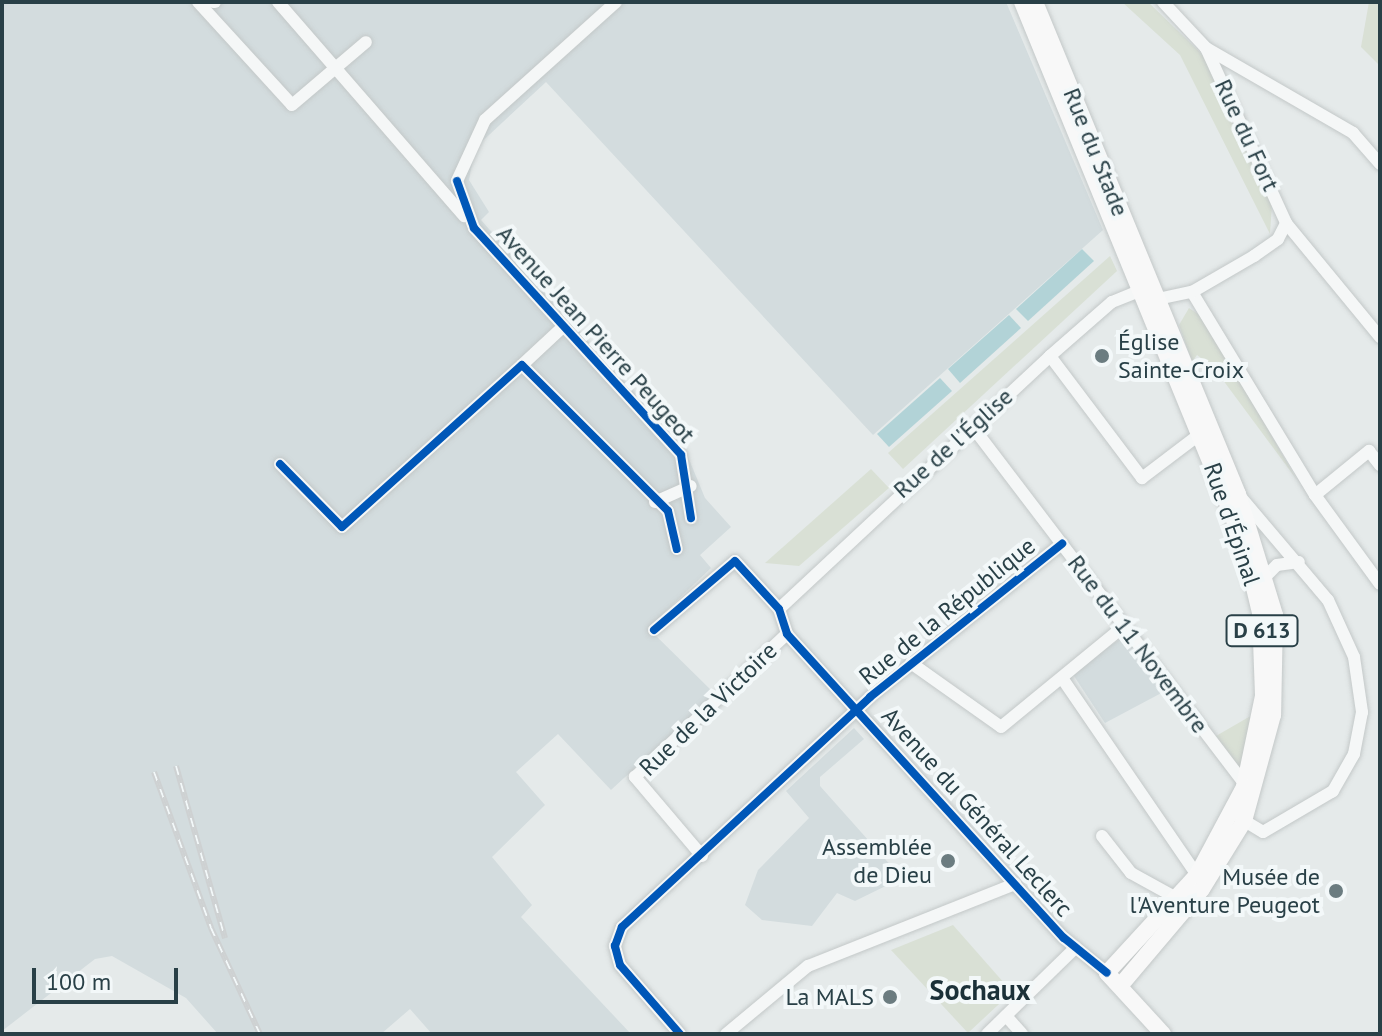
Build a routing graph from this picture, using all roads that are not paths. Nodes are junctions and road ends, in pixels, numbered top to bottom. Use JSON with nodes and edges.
{"nodes":[{"id":1,"x":198,"y":2,"type":"edge"},
{"id":2,"x":278,"y":2,"type":"edge"},
{"id":3,"x":616,"y":2,"type":"edge"},
{"id":4,"x":1022,"y":2,"type":"edge"},
{"id":5,"x":1035,"y":2,"type":"edge"},
{"id":6,"x":1163,"y":2,"type":"edge"},
{"id":7,"x":366,"y":42,"type":"dead end"},
{"id":8,"x":1206,"y":48,"type":"junction"},
{"id":9,"x":336,"y":65,"type":"junction"},
{"id":10,"x":1380,"y":164,"type":"edge"},
{"id":11,"x":1286,"y":223,"type":"junction"},
{"id":12,"x":474,"y":228,"type":"junction"},
{"id":13,"x":1145,"y":271,"type":"junction"},
{"id":14,"x":1139,"y":291,"type":"junction"},
{"id":15,"x":1192,"y":292,"type":"junction"},
{"id":16,"x":1158,"y":303,"type":"junction"},
{"id":17,"x":564,"y":326,"type":"junction"},
{"id":18,"x":1380,"y":337,"type":"edge"},
{"id":19,"x":1050,"y":356,"type":"junction"},
{"id":20,"x":522,"y":365,"type":"junction"},
{"id":21,"x":972,"y":426,"type":"junction"},
{"id":22,"x":1200,"y":434,"type":"junction"},
{"id":23,"x":280,"y":464,"type":"dead end"},
{"id":24,"x":1380,"y":465,"type":"edge"},
{"id":25,"x":691,"y":486,"type":"junction"},
{"id":26,"x":1238,"y":494,"type":"junction"},
{"id":27,"x":1315,"y":495,"type":"junction"},
{"id":28,"x":655,"y":502,"type":"junction"},
{"id":29,"x":691,"y":518,"type":"dead end"},
{"id":30,"x":1062,"y":544,"type":"junction"},
{"id":31,"x":677,"y":549,"type":"dead end"},
{"id":32,"x":1299,"y":562,"type":"junction"},
{"id":33,"x":1267,"y":575,"type":"junction"},
{"id":34,"x":1380,"y":584,"type":"edge"},
{"id":35,"x":779,"y":609,"type":"junction"},
{"id":36,"x":1125,"y":625,"type":"junction"},
{"id":37,"x":654,"y":630,"type":"dead end"},
{"id":38,"x":787,"y":634,"type":"junction"},
{"id":39,"x":911,"y":663,"type":"junction"},
{"id":40,"x":1062,"y":678,"type":"junction"},
{"id":41,"x":858,"y":711,"type":"junction"},
{"id":42,"x":1250,"y":790,"type":"junction"},
{"id":43,"x":1238,"y":817,"type":"junction"},
{"id":44,"x":1102,"y":836,"type":"dead end"},
{"id":45,"x":702,"y":856,"type":"junction"},
{"id":46,"x":1197,"y":875,"type":"junction"},
{"id":47,"x":1015,"y":884,"type":"junction"},
{"id":48,"x":1184,"y":902,"type":"junction"},
{"id":49,"x":1076,"y":947,"type":"junction"},
{"id":50,"x":1107,"y":973,"type":"junction"},
{"id":51,"x":1120,"y":986,"type":"junction"},
{"id":52,"x":1006,"y":1016,"type":"junction"},
{"id":53,"x":680,"y":1034,"type":"edge"},
{"id":54,"x":726,"y":1034,"type":"edge"},
{"id":55,"x":987,"y":1034,"type":"edge"},
{"id":56,"x":1022,"y":1034,"type":"edge"},
{"id":57,"x":1163,"y":1034,"type":"edge"}],
"edges":[{"from":1,"to":9,"type":"street"},
{"from":2,"to":9,"type":"street","name":"Avenue Jean Pierre Peugeot"},
{"from":3,"to":12,"type":"street","name":"Avenue Jean Pierre Peugeot"},
{"from":4,"to":14,"type":"main road","name":"Rue du Stade","number":"D 613"},
{"from":5,"to":13,"type":"main road","name":"Rue du Stade","number":"D 613"},
{"from":6,"to":8,"type":"street"},
{"from":7,"to":9,"type":"street"},
{"from":8,"to":10,"type":"street"},
{"from":8,"to":11,"type":"street","name":"Rue du Fort"},
{"from":9,"to":12,"type":"street","name":"Avenue Jean Pierre Peugeot"},
{"from":11,"to":15,"type":"street"},
{"from":11,"to":18,"type":"street"},
{"from":12,"to":17,"type":"street","name":"Avenue Jean Pierre Peugeot"},
{"from":13,"to":14,"type":"street"},
{"from":13,"to":16,"type":"main road","name":"Rue du Stade","number":"D 613"},
{"from":14,"to":16,"type":"street"},
{"from":14,"to":19,"type":"street","name":"Rue de l'Église"},
{"from":14,"to":22,"type":"main road","name":"Rue d'Épinal","number":"D 613"},
{"from":15,"to":16,"type":"street"},
{"from":15,"to":27,"type":"street"},
{"from":16,"to":26,"type":"main road","name":"Rue d'Épinal","number":"D 613"},
{"from":17,"to":20,"type":"street"},
{"from":17,"to":25,"type":"street","name":"Avenue Jean Pierre Peugeot"},
{"from":19,"to":21,"type":"street","name":"Rue de l'Église"},
{"from":19,"to":22,"type":"street"},
{"from":20,"to":23,"type":"street"},
{"from":20,"to":28,"type":"street"},
{"from":21,"to":30,"type":"street","name":"Rue du 11 Novembre"},
{"from":21,"to":35,"type":"street","name":"Rue de l'Église"},
{"from":22,"to":42,"type":"main road","name":"Rue d'Épinal","number":"D 613"},
{"from":24,"to":27,"type":"street"},
{"from":25,"to":28,"type":"street"},
{"from":25,"to":29,"type":"street","name":"Avenue Jean Pierre Peugeot"},
{"from":26,"to":32,"type":"street"},
{"from":26,"to":33,"type":"main road","name":"Rue d'Épinal","number":"D 613"},
{"from":27,"to":34,"type":"street"},
{"from":28,"to":31,"type":"street"},
{"from":30,"to":36,"type":"street","name":"Rue du 11 Novembre"},
{"from":30,"to":39,"type":"street","name":"Rue de la République"},
{"from":32,"to":33,"type":"street"},
{"from":32,"to":43,"type":"street"},
{"from":33,"to":42,"type":"main road","name":"Rue d'Épinal","number":"D 613"},
{"from":35,"to":37,"type":"street","name":"Avenue du Général Leclerc"},
{"from":35,"to":38,"type":"street","name":"Avenue du Général Leclerc"},
{"from":36,"to":40,"type":"street","name":"Rue de la République"},
{"from":36,"to":42,"type":"street","name":"Rue du 11 Novembre"},
{"from":38,"to":41,"type":"street","name":"Avenue du Général Leclerc"},
{"from":38,"to":45,"type":"street","name":"Rue de la Victoire"},
{"from":39,"to":40,"type":"street","name":"Rue de la République"},
{"from":39,"to":41,"type":"street","name":"Rue de la République"},
{"from":40,"to":46,"type":"street"},
{"from":41,"to":45,"type":"street","name":"Rue de la République"},
{"from":41,"to":47,"type":"street","name":"Avenue du Général Leclerc"},
{"from":42,"to":43,"type":"main road","name":"Rue d'Épinal","number":"D 613"},
{"from":43,"to":46,"type":"main road","name":"Rue d'Épinal","number":"D 613"},
{"from":43,"to":48,"type":"main road","name":"Rue d'Épinal","number":"D 613"},
{"from":44,"to":48,"type":"street"},
{"from":45,"to":53,"type":"street","name":"Rue de la République"},
{"from":46,"to":48,"type":"main road","name":"Rue d'Épinal","number":"D 613"},
{"from":47,"to":49,"type":"street","name":"Avenue du Général Leclerc"},
{"from":47,"to":54,"type":"street"},
{"from":48,"to":50,"type":"main road","name":"Rue d'Épinal","number":"D 613"},
{"from":48,"to":51,"type":"main road","name":"Rue d'Épinal","number":"D 613"},
{"from":49,"to":50,"type":"street","name":"Avenue du Général Leclerc"},
{"from":49,"to":52,"type":"street"},
{"from":50,"to":51,"type":"main road","name":"Avenue du Général Leclerc"},
{"from":51,"to":57,"type":"main road","name":"Avenue du Général Leclerc"},
{"from":52,"to":55,"type":"street"},
{"from":52,"to":56,"type":"street"}]}
